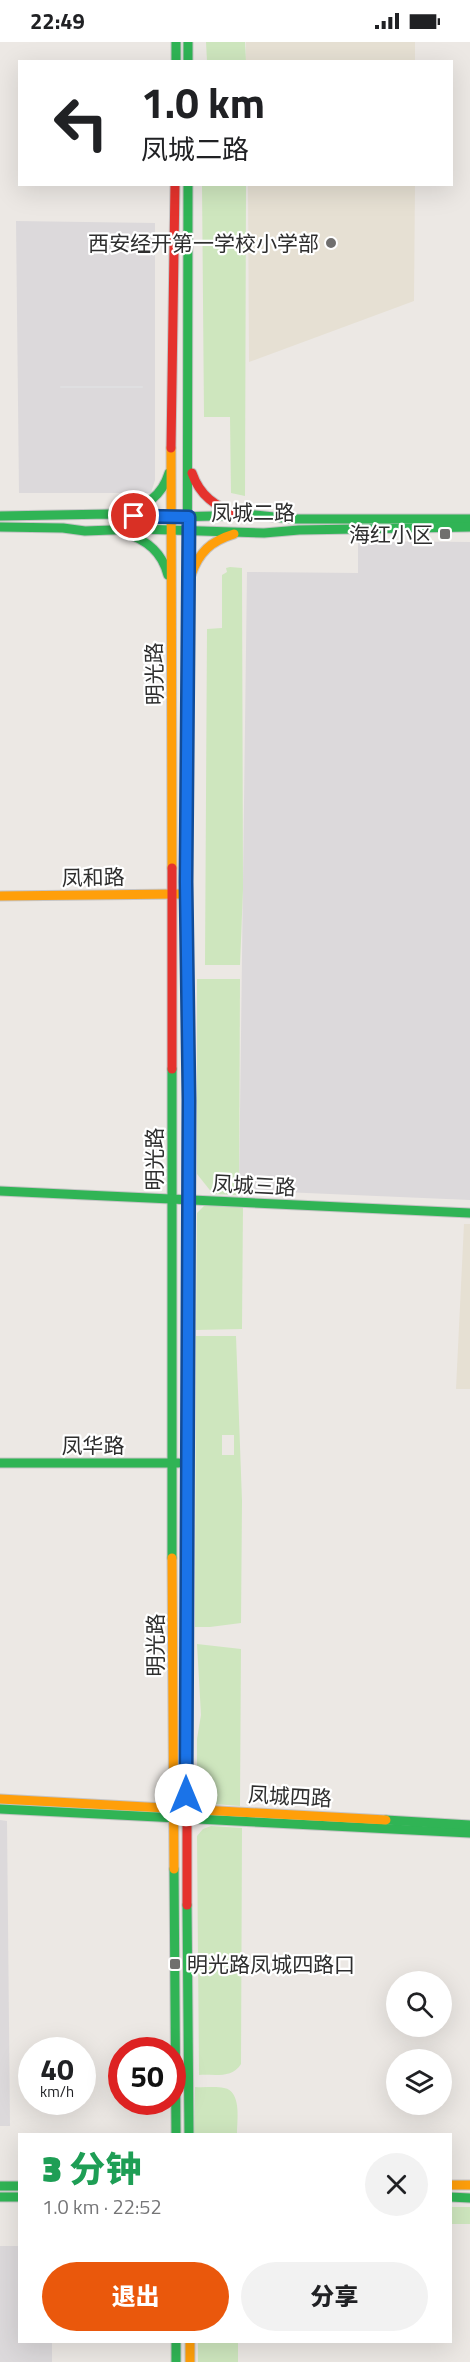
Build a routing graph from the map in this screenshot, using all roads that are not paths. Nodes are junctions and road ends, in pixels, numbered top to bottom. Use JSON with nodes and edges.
{"nodes":[{"id":1,"x":176,"y":42,"type":"edge"},
{"id":2,"x":188,"y":42,"type":"edge"},
{"id":3,"x":176,"y":60,"type":"edge"},
{"id":4,"x":188,"y":60,"type":"edge"},
{"id":5,"x":175,"y":186,"type":"edge"},
{"id":6,"x":188,"y":186,"type":"edge"},
{"id":7,"x":189,"y":458,"type":"junction"},
{"id":8,"x":170,"y":470,"type":"junction"},
{"id":9,"x":110,"y":514,"type":"junction"},
{"id":10,"x":242,"y":515,"type":"junction"},
{"id":11,"x":0,"y":516,"type":"edge"},
{"id":12,"x":172,"y":517,"type":"junction"},
{"id":13,"x":189,"y":517,"type":"junction"},
{"id":14,"x":470,"y":519,"type":"edge"},
{"id":15,"x":470,"y":527,"type":"edge"},
{"id":16,"x":0,"y":528,"type":"edge"},
{"id":17,"x":172,"y":529,"type":"junction"},
{"id":18,"x":189,"y":530,"type":"junction"},
{"id":19,"x":117,"y":531,"type":"junction"},
{"id":20,"x":248,"y":532,"type":"junction"},
{"id":21,"x":188,"y":592,"type":"junction"},
{"id":22,"x":171,"y":593,"type":"junction"},
{"id":23,"x":173,"y":894,"type":"junction"},
{"id":24,"x":186,"y":894,"type":"junction"},
{"id":25,"x":0,"y":896,"type":"edge"},
{"id":26,"x":0,"y":1191,"type":"edge"},
{"id":27,"x":172,"y":1199,"type":"junction"},
{"id":28,"x":189,"y":1200,"type":"junction"},
{"id":29,"x":470,"y":1213,"type":"edge"},
{"id":30,"x":187,"y":1462,"type":"junction"},
{"id":31,"x":0,"y":1463,"type":"edge"},
{"id":32,"x":172,"y":1463,"type":"junction"},
{"id":33,"x":0,"y":1799,"type":"edge"},
{"id":34,"x":174,"y":1808,"type":"junction"},
{"id":35,"x":186,"y":1808,"type":"junction"},
{"id":36,"x":0,"y":1809,"type":"edge"},
{"id":37,"x":173,"y":1819,"type":"junction"},
{"id":38,"x":186,"y":1819,"type":"junction"},
{"id":39,"x":470,"y":1825,"type":"edge"},
{"id":40,"x":470,"y":1833,"type":"edge"},
{"id":41,"x":176,"y":2133,"type":"edge"},
{"id":42,"x":189,"y":2133,"type":"edge"},
{"id":43,"x":452,"y":2185,"type":"edge"},
{"id":44,"x":470,"y":2185,"type":"edge"},
{"id":45,"x":0,"y":2186,"type":"edge"},
{"id":46,"x":18,"y":2186,"type":"edge"},
{"id":47,"x":18,"y":2197,"type":"edge"},
{"id":48,"x":0,"y":2198,"type":"edge"},
{"id":49,"x":452,"y":2198,"type":"edge"},
{"id":50,"x":470,"y":2198,"type":"edge"},
{"id":51,"x":176,"y":2343,"type":"edge"},
{"id":52,"x":190,"y":2343,"type":"edge"},
{"id":53,"x":176,"y":2362,"type":"edge"},
{"id":54,"x":190,"y":2362,"type":"edge"}],
"edges":[{"from":1,"to":3,"type":"main road"},
{"from":2,"to":4,"type":"main road"},
{"from":5,"to":8,"type":"main road","name":"明光路"},
{"from":6,"to":7,"type":"main road","name":"明光路"},
{"from":7,"to":10,"type":"main road"},
{"from":7,"to":13,"type":"main road","name":"明光路"},
{"from":8,"to":9,"type":"main road"},
{"from":8,"to":12,"type":"main road","name":"明光路"},
{"from":9,"to":11,"type":"main road","name":"凤城二路"},
{"from":9,"to":12,"type":"main road","name":"凤城二路"},
{"from":10,"to":13,"type":"main road","name":"凤城二路"},
{"from":10,"to":14,"type":"main road","name":"凤城二路"},
{"from":12,"to":13,"type":"main road","name":"凤城二路"},
{"from":12,"to":17,"type":"main road","name":"明光路"},
{"from":13,"to":18,"type":"main road","name":"明光路"},
{"from":15,"to":20,"type":"main road","name":"凤城二路"},
{"from":16,"to":19,"type":"main road","name":"凤城二路"},
{"from":17,"to":18,"type":"main road","name":"凤城二路"},
{"from":17,"to":19,"type":"main road","name":"凤城二路"},
{"from":17,"to":22,"type":"main road","name":"明光路"},
{"from":18,"to":20,"type":"main road","name":"凤城二路"},
{"from":18,"to":21,"type":"main road","name":"明光路"},
{"from":19,"to":22,"type":"main road"},
{"from":20,"to":21,"type":"main road"},
{"from":21,"to":24,"type":"main road","name":"明光路"},
{"from":22,"to":23,"type":"main road","name":"明光路"},
{"from":23,"to":24,"type":"main road","name":"凤和路"},
{"from":23,"to":25,"type":"main road","name":"凤和路"},
{"from":23,"to":27,"type":"main road","name":"明光路"},
{"from":24,"to":28,"type":"main road","name":"明光路"},
{"from":26,"to":27,"type":"main road","name":"凤城三路"},
{"from":27,"to":28,"type":"main road","name":"凤城三路"},
{"from":27,"to":32,"type":"main road","name":"明光路"},
{"from":28,"to":29,"type":"main road","name":"凤城三路"},
{"from":28,"to":30,"type":"main road","name":"明光路"},
{"from":30,"to":32,"type":"main road","name":"凤华路"},
{"from":30,"to":35,"type":"main road","name":"明光路"},
{"from":31,"to":32,"type":"main road","name":"凤华路"},
{"from":32,"to":34,"type":"main road","name":"明光路"},
{"from":33,"to":34,"type":"main road","name":"凤城四路"},
{"from":34,"to":35,"type":"main road","name":"凤城四路"},
{"from":34,"to":37,"type":"main road","name":"明光路"},
{"from":35,"to":38,"type":"main road","name":"明光路"},
{"from":35,"to":39,"type":"main road","name":"凤城四路"},
{"from":36,"to":37,"type":"main road","name":"凤城四路"},
{"from":37,"to":38,"type":"main road","name":"凤城四路"},
{"from":37,"to":41,"type":"main road","name":"明光路"},
{"from":38,"to":40,"type":"main road","name":"凤城四路"},
{"from":38,"to":42,"type":"main road","name":"明光路"},
{"from":43,"to":44,"type":"main road"},
{"from":45,"to":46,"type":"main road"},
{"from":47,"to":48,"type":"main road"},
{"from":49,"to":50,"type":"main road"},
{"from":51,"to":53,"type":"main road"},
{"from":52,"to":54,"type":"main road"}]}
